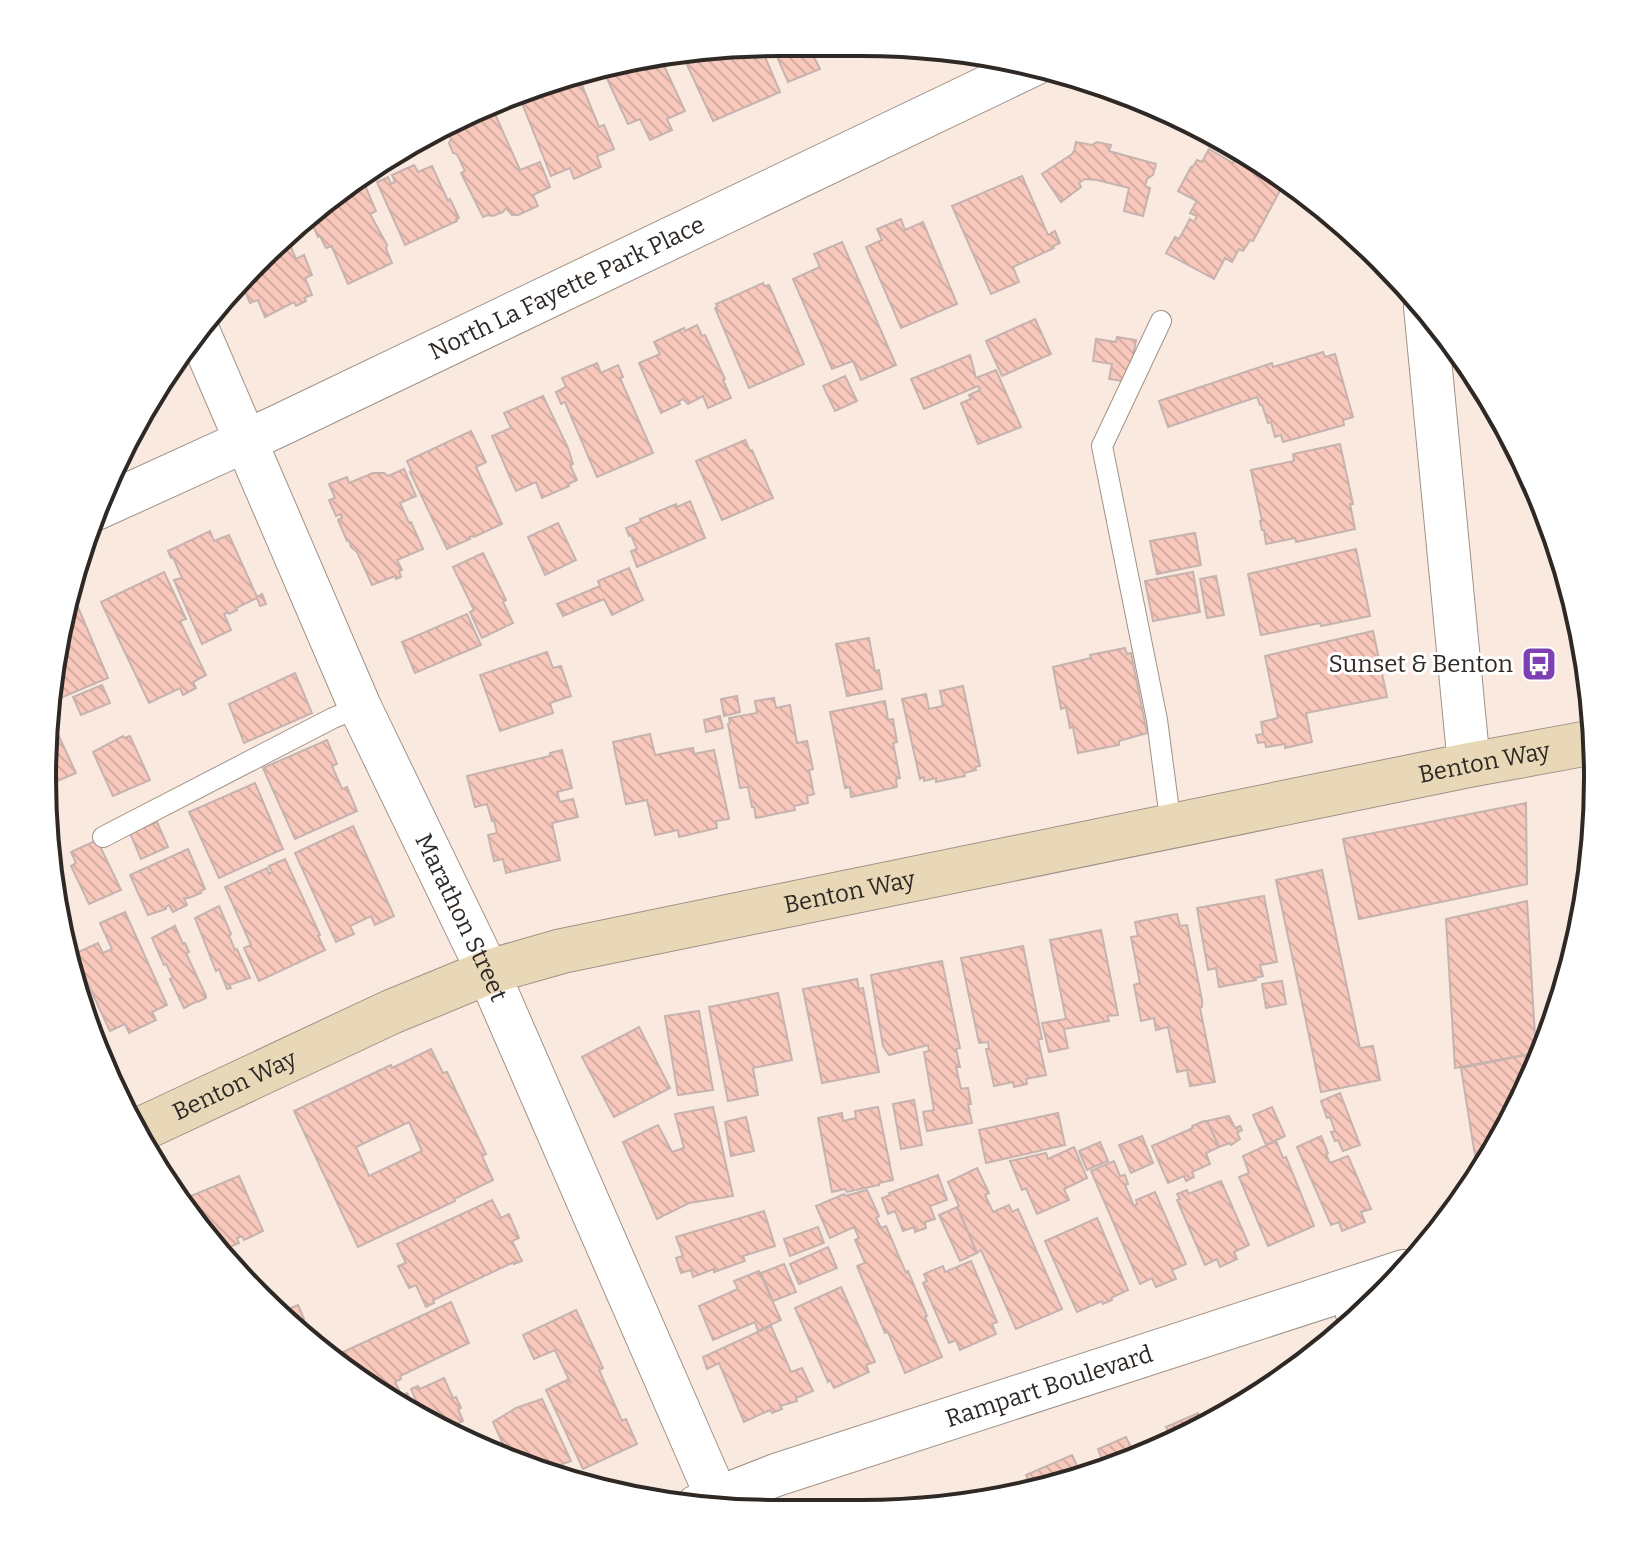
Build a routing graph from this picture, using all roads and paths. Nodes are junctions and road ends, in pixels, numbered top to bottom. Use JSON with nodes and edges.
{"nodes":[{"id":1,"x":1016,"y":73,"type":"edge"},
{"id":2,"x":1161,"y":321,"type":"dead end"},
{"id":3,"x":1427,"y":328,"type":"edge"},
{"id":4,"x":203,"y":341,"type":"edge"},
{"id":5,"x":246,"y":441,"type":"junction"},
{"id":6,"x":111,"y":502,"type":"edge"},
{"id":7,"x":360,"y":707,"type":"junction"},
{"id":8,"x":1583,"y":744,"type":"edge"},
{"id":9,"x":1469,"y":765,"type":"junction"},
{"id":10,"x":1171,"y":826,"type":"junction"},
{"id":11,"x":103,"y":837,"type":"dead end"},
{"id":12,"x":488,"y":972,"type":"junction"},
{"id":13,"x":146,"y":1127,"type":"edge"},
{"id":14,"x":1363,"y":1298,"type":"edge"},
{"id":15,"x":1345,"y":1310,"type":"edge"},
{"id":16,"x":709,"y":1496,"type":"edge"},
{"id":17,"x":726,"y":1498,"type":"edge"}],
"edges":[{"from":1,"to":5,"type":"street","name":"North La Fayette Park Place"},
{"from":2,"to":10,"type":"lane"},
{"from":3,"to":9,"type":"street"},
{"from":4,"to":5,"type":"street","name":"Marathon Street"},
{"from":5,"to":6,"type":"street","name":"North La Fayette Park Place"},
{"from":5,"to":7,"type":"street","name":"Marathon Street"},
{"from":7,"to":11,"type":"lane"},
{"from":7,"to":12,"type":"street","name":"Marathon Street"},
{"from":8,"to":9,"type":"street","name":"Benton Way"},
{"from":9,"to":10,"type":"street","name":"Benton Way"},
{"from":10,"to":12,"type":"street","name":"Benton Way"},
{"from":12,"to":13,"type":"street","name":"Benton Way"},
{"from":12,"to":16,"type":"street","name":"Marathon Street"},
{"from":14,"to":15,"type":"street","name":"Rampart Boulevard"},
{"from":15,"to":17,"type":"street","name":"Rampart Boulevard"}]}
